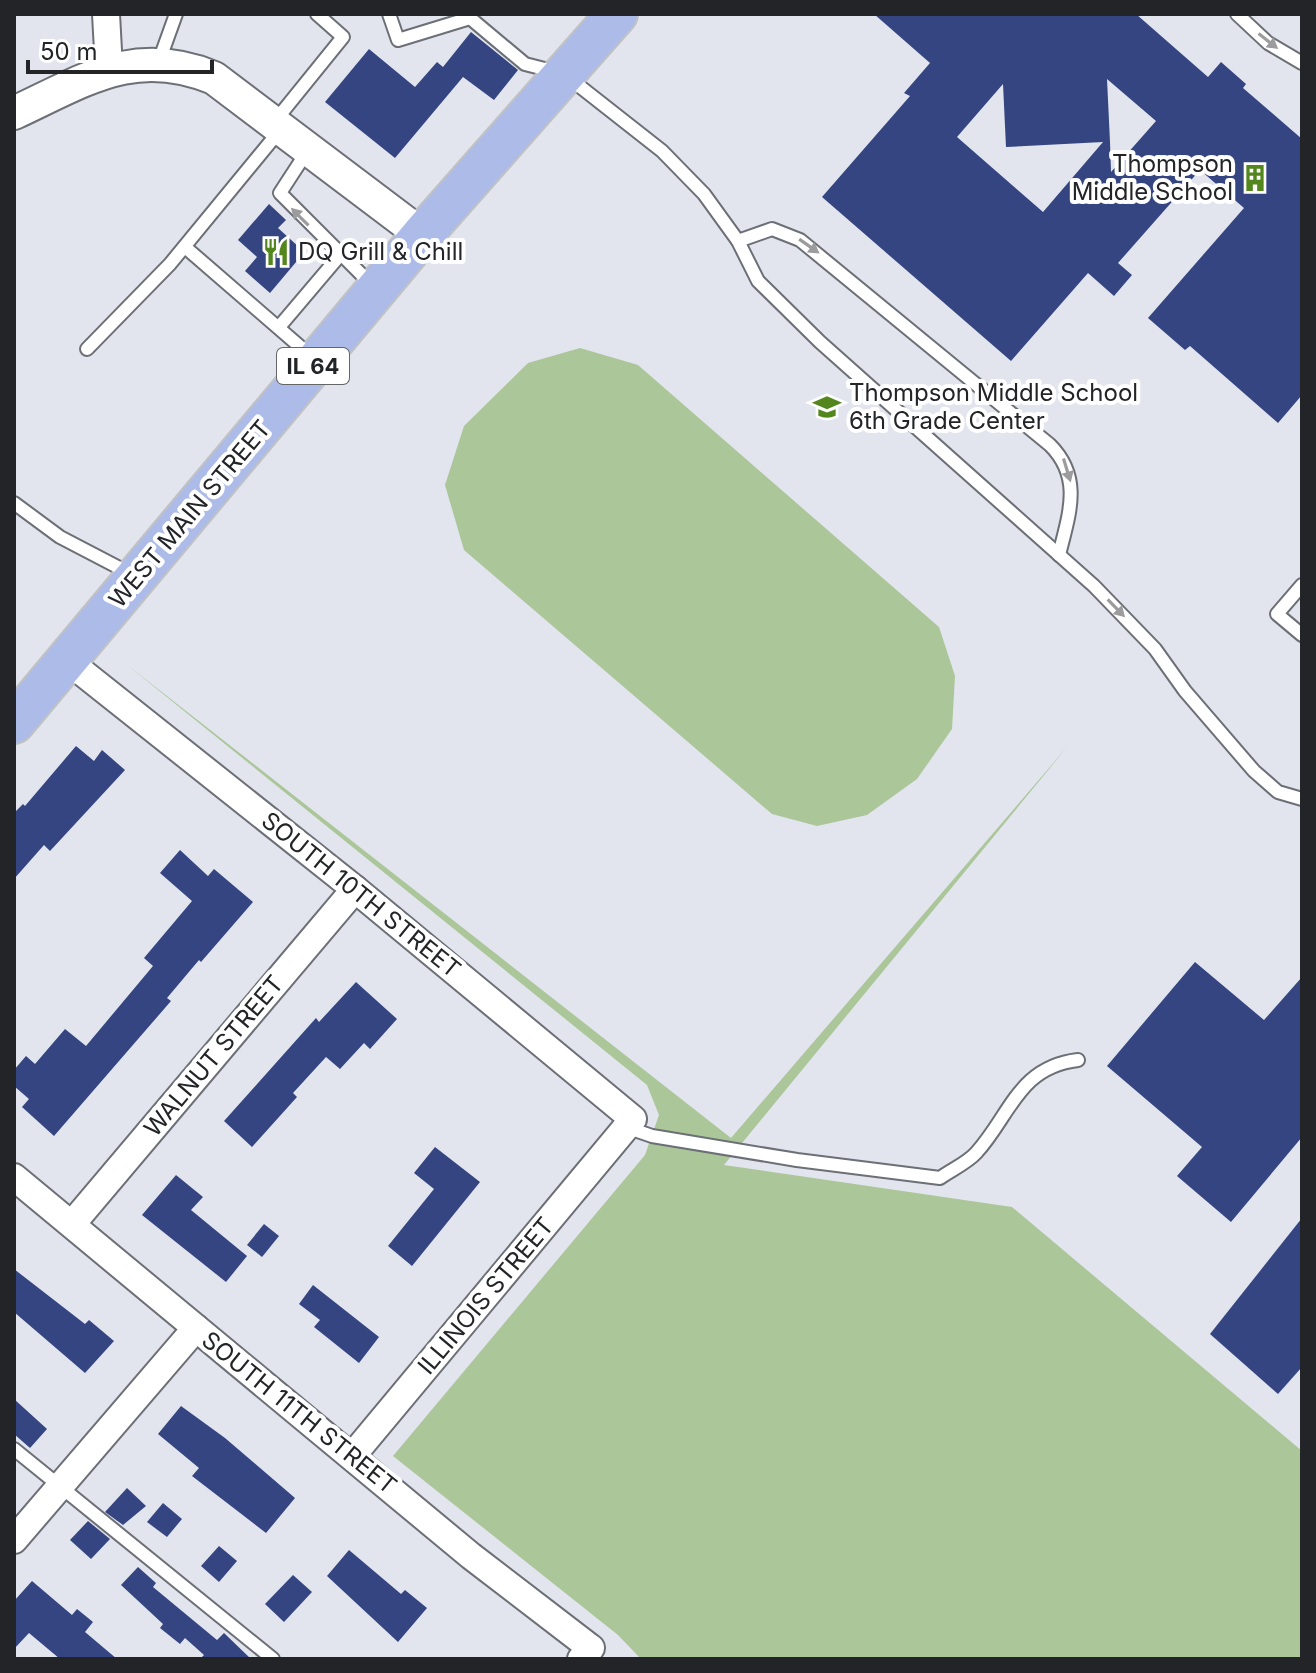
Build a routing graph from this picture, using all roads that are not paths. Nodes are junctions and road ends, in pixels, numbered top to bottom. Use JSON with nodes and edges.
{"nodes":[{"id":1,"x":106,"y":14,"type":"edge"},
{"id":2,"x":176,"y":14,"type":"edge"},
{"id":3,"x":317,"y":14,"type":"edge"},
{"id":4,"x":389,"y":14,"type":"edge"},
{"id":5,"x":617,"y":14,"type":"edge"},
{"id":6,"x":1237,"y":14,"type":"edge"},
{"id":7,"x":1302,"y":63,"type":"edge"},
{"id":8,"x":158,"y":64,"type":"junction"},
{"id":9,"x":109,"y":69,"type":"junction"},
{"id":10,"x":564,"y":74,"type":"junction"},
{"id":11,"x":14,"y":113,"type":"edge"},
{"id":12,"x":277,"y":126,"type":"junction"},
{"id":13,"x":308,"y":150,"type":"junction"},
{"id":14,"x":422,"y":235,"type":"junction"},
{"id":15,"x":738,"y":241,"type":"junction"},
{"id":16,"x":185,"y":247,"type":"junction"},
{"id":17,"x":340,"y":255,"type":"junction"},
{"id":18,"x":377,"y":289,"type":"junction"},
{"id":19,"x":279,"y":327,"type":"junction"},
{"id":20,"x":87,"y":349,"type":"dead end"},
{"id":21,"x":317,"y":361,"type":"junction"},
{"id":22,"x":14,"y":503,"type":"edge"},
{"id":23,"x":1059,"y":555,"type":"junction"},
{"id":24,"x":137,"y":577,"type":"junction"},
{"id":25,"x":1302,"y":585,"type":"edge"},
{"id":26,"x":1302,"y":635,"type":"edge"},
{"id":27,"x":68,"y":661,"type":"junction"},
{"id":28,"x":14,"y":723,"type":"edge"},
{"id":29,"x":1302,"y":799,"type":"edge"},
{"id":30,"x":355,"y":889,"type":"junction"},
{"id":31,"x":1078,"y":1060,"type":"dead end"},
{"id":32,"x":623,"y":1132,"type":"junction"},
{"id":33,"x":14,"y":1177,"type":"edge"},
{"id":34,"x":72,"y":1224,"type":"junction"},
{"id":35,"x":196,"y":1328,"type":"junction"},
{"id":36,"x":14,"y":1449,"type":"edge"},
{"id":37,"x":353,"y":1455,"type":"junction"},
{"id":38,"x":60,"y":1487,"type":"junction"},
{"id":39,"x":14,"y":1540,"type":"edge"},
{"id":40,"x":591,"y":1653,"type":"edge"},
{"id":41,"x":273,"y":1659,"type":"edge"}],
"edges":[{"from":1,"to":9,"type":"street"},
{"from":2,"to":8,"type":"lane"},
{"from":3,"to":12,"type":"lane"},
{"from":4,"to":10,"type":"lane"},
{"from":5,"to":10,"type":"main road","name":"WEST MAIN STREET","number":"IL 64"},
{"from":6,"to":7,"type":"lane","one_way":true},
{"from":8,"to":9,"type":"street"},
{"from":8,"to":12,"type":"street"},
{"from":9,"to":11,"type":"street"},
{"from":10,"to":14,"type":"main road","name":"WEST MAIN STREET","number":"IL 64"},
{"from":10,"to":15,"type":"lane"},
{"from":12,"to":13,"type":"street"},
{"from":12,"to":16,"type":"lane"},
{"from":13,"to":14,"type":"street"},
{"from":17,"to":13,"type":"lane","one_way":true},
{"from":14,"to":18,"type":"main road","name":"WEST MAIN STREET","number":"IL 64"},
{"from":15,"to":23,"type":"lane"},
{"from":15,"to":23,"type":"lane","one_way":true},
{"from":16,"to":19,"type":"lane"},
{"from":16,"to":20,"type":"lane"},
{"from":17,"to":18,"type":"lane"},
{"from":17,"to":19,"type":"lane"},
{"from":18,"to":21,"type":"main road","name":"WEST MAIN STREET","number":"IL 64"},
{"from":19,"to":21,"type":"lane"},
{"from":21,"to":24,"type":"main road","name":"WEST MAIN STREET","number":"IL 64"},
{"from":22,"to":24,"type":"lane"},
{"from":23,"to":29,"type":"lane","one_way":true},
{"from":24,"to":27,"type":"main road","name":"WEST MAIN STREET","number":"IL 64"},
{"from":25,"to":26,"type":"lane"},
{"from":27,"to":28,"type":"main road","name":"WEST MAIN STREET","number":"IL 64"},
{"from":27,"to":30,"type":"street","name":"SOUTH 10TH STREET"},
{"from":30,"to":32,"type":"street","name":"SOUTH 10TH STREET"},
{"from":30,"to":34,"type":"street","name":"WALNUT STREET"},
{"from":31,"to":32,"type":"lane"},
{"from":32,"to":37,"type":"street","name":"ILLINOIS STREET"},
{"from":33,"to":34,"type":"street","name":"SOUTH 11TH STREET"},
{"from":34,"to":35,"type":"street","name":"SOUTH 11TH STREET"},
{"from":35,"to":37,"type":"street","name":"SOUTH 11TH STREET"},
{"from":35,"to":38,"type":"street"},
{"from":36,"to":38,"type":"lane"},
{"from":37,"to":40,"type":"street","name":"SOUTH 11TH STREET"},
{"from":38,"to":39,"type":"street"},
{"from":38,"to":41,"type":"lane"}]}
